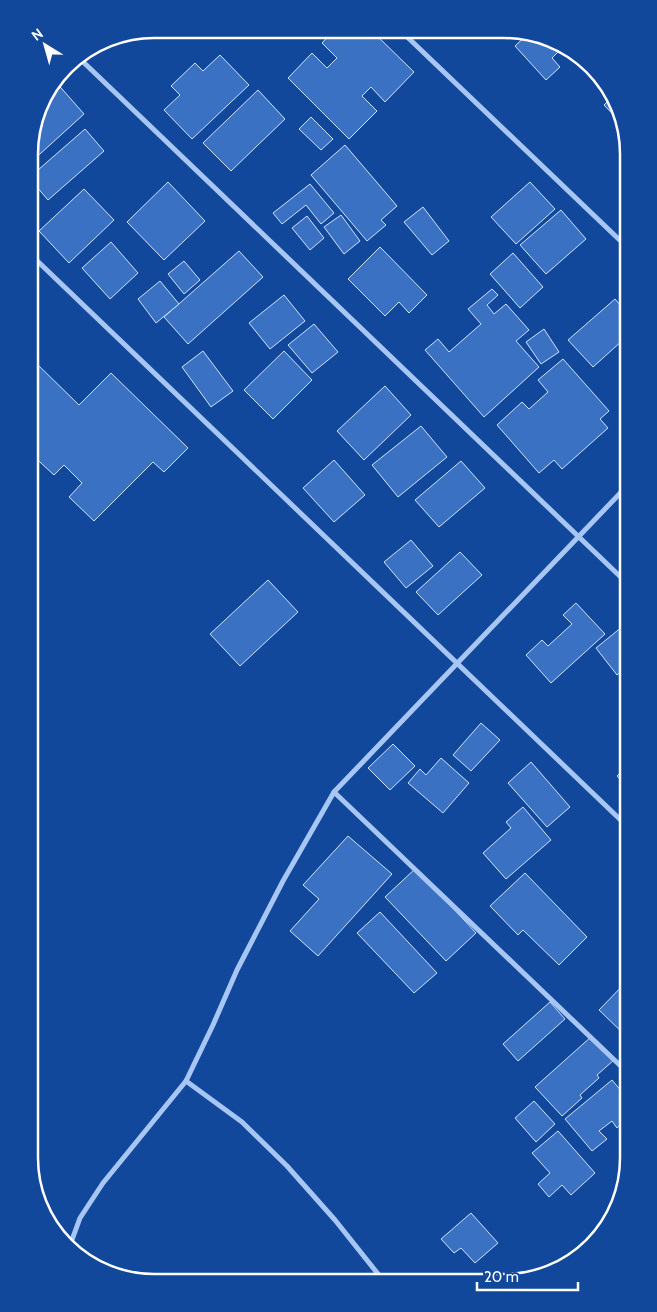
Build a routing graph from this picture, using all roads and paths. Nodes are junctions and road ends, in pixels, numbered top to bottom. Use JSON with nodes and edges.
{"nodes":[{"id":1,"x":408,"y":38,"type":"edge"},
{"id":2,"x":83,"y":62,"type":"edge"},
{"id":3,"x":620,"y":240,"type":"edge"},
{"id":4,"x":38,"y":262,"type":"edge"},
{"id":5,"x":620,"y":495,"type":"edge"},
{"id":6,"x":579,"y":537,"type":"junction"},
{"id":7,"x":620,"y":576,"type":"edge"},
{"id":8,"x":457,"y":663,"type":"junction"},
{"id":9,"x":334,"y":792,"type":"junction"},
{"id":10,"x":619,"y":818,"type":"edge"},
{"id":11,"x":619,"y":1064,"type":"edge"},
{"id":12,"x":186,"y":1081,"type":"junction"},
{"id":13,"x":72,"y":1241,"type":"edge"},
{"id":14,"x":378,"y":1274,"type":"edge"}],
"edges":[{"from":1,"to":3,"type":"street"},
{"from":2,"to":6,"type":"street"},
{"from":4,"to":8,"type":"street"},
{"from":5,"to":6,"type":"street"},
{"from":6,"to":7,"type":"street"},
{"from":6,"to":8,"type":"street"},
{"from":8,"to":9,"type":"street"},
{"from":8,"to":10,"type":"street"},
{"from":9,"to":11,"type":"street"},
{"from":9,"to":12,"type":"street"},
{"from":12,"to":13,"type":"street"},
{"from":12,"to":14,"type":"street"}]}
